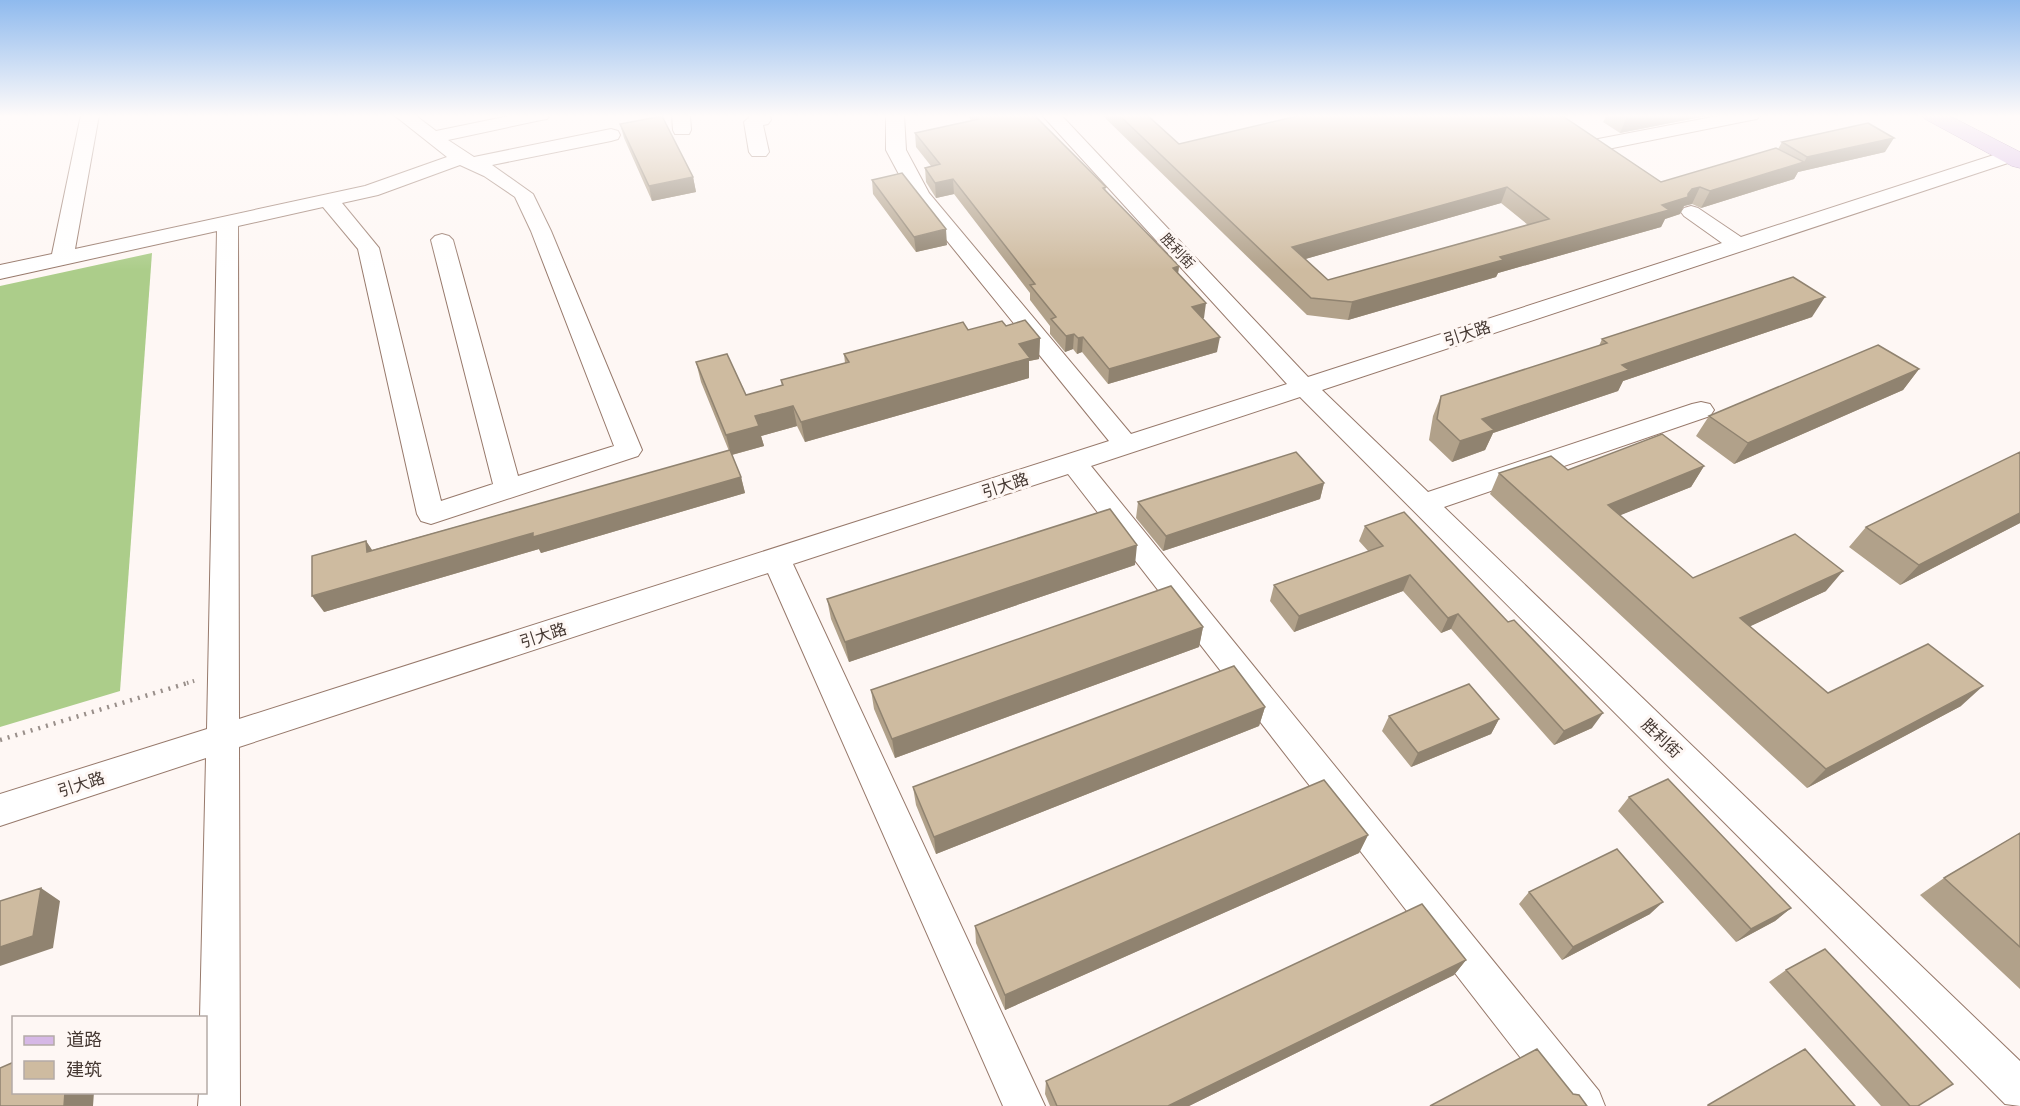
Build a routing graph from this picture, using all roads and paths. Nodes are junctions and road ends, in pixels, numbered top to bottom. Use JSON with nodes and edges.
{"nodes":[{"id":1,"x":80,"y":167,"type":"edge"},
{"id":2,"x":447,"y":167,"type":"edge"},
{"id":3,"x":480,"y":167,"type":"edge"},
{"id":4,"x":905,"y":167,"type":"edge"},
{"id":5,"x":1099,"y":167,"type":"edge"},
{"id":6,"x":1116,"y":167,"type":"edge"},
{"id":7,"x":1987,"y":167,"type":"edge"},
{"id":8,"x":328,"y":200,"type":"junction"},
{"id":9,"x":1691,"y":212,"type":"edge"},
{"id":10,"x":228,"y":223,"type":"junction"},
{"id":11,"x":442,"y":240,"type":"dead end"},
{"id":12,"x":1738,"y":244,"type":"junction"},
{"id":13,"x":62,"y":259,"type":"junction"},
{"id":14,"x":0,"y":272,"type":"edge"},
{"id":15,"x":1304,"y":387,"type":"junction"},
{"id":16,"x":1701,"y":410,"type":"dead end"},
{"id":17,"x":1126,"y":445,"type":"junction"},
{"id":18,"x":1073,"y":462,"type":"junction"},
{"id":19,"x":508,"y":489,"type":"junction"},
{"id":20,"x":1424,"y":504,"type":"junction"},
{"id":21,"x":776,"y":559,"type":"junction"},
{"id":22,"x":223,"y":672,"type":"junction"},
{"id":23,"x":223,"y":738,"type":"junction"},
{"id":24,"x":0,"y":740,"type":"edge"},
{"id":25,"x":0,"y":810,"type":"edge"},
{"id":26,"x":2020,"y":1089,"type":"edge"},
{"id":27,"x":219,"y":1106,"type":"edge"},
{"id":28,"x":1024,"y":1106,"type":"edge"},
{"id":29,"x":1584,"y":1106,"type":"edge"}],
"edges":[{"from":1,"to":13,"type":"street"},
{"from":2,"to":8,"type":"street"},
{"from":3,"to":19,"type":"street"},
{"from":4,"to":17,"type":"street"},
{"from":5,"to":15,"type":"street","name":"胜利街"},
{"from":6,"to":15,"type":"street","name":"胜利街"},
{"from":7,"to":12,"type":"street","name":"引大路"},
{"from":8,"to":10,"type":"street"},
{"from":8,"to":19,"type":"street"},
{"from":9,"to":12,"type":"street"},
{"from":10,"to":13,"type":"street"},
{"from":10,"to":22,"type":"street"},
{"from":11,"to":19,"type":"street"},
{"from":12,"to":15,"type":"street","name":"引大路"},
{"from":13,"to":14,"type":"street"},
{"from":15,"to":17,"type":"street","name":"引大路"},
{"from":15,"to":20,"type":"street","name":"胜利街"},
{"from":16,"to":20,"type":"street"},
{"from":17,"to":18,"type":"street","name":"引大路"},
{"from":18,"to":21,"type":"street","name":"引大路"},
{"from":18,"to":29,"type":"street"},
{"from":20,"to":26,"type":"street","name":"胜利街"},
{"from":21,"to":23,"type":"street","name":"引大路"},
{"from":21,"to":28,"type":"street"},
{"from":22,"to":23,"type":"street"},
{"from":22,"to":24,"type":"path"},
{"from":23,"to":25,"type":"street","name":"引大路"},
{"from":23,"to":27,"type":"street"}]}
